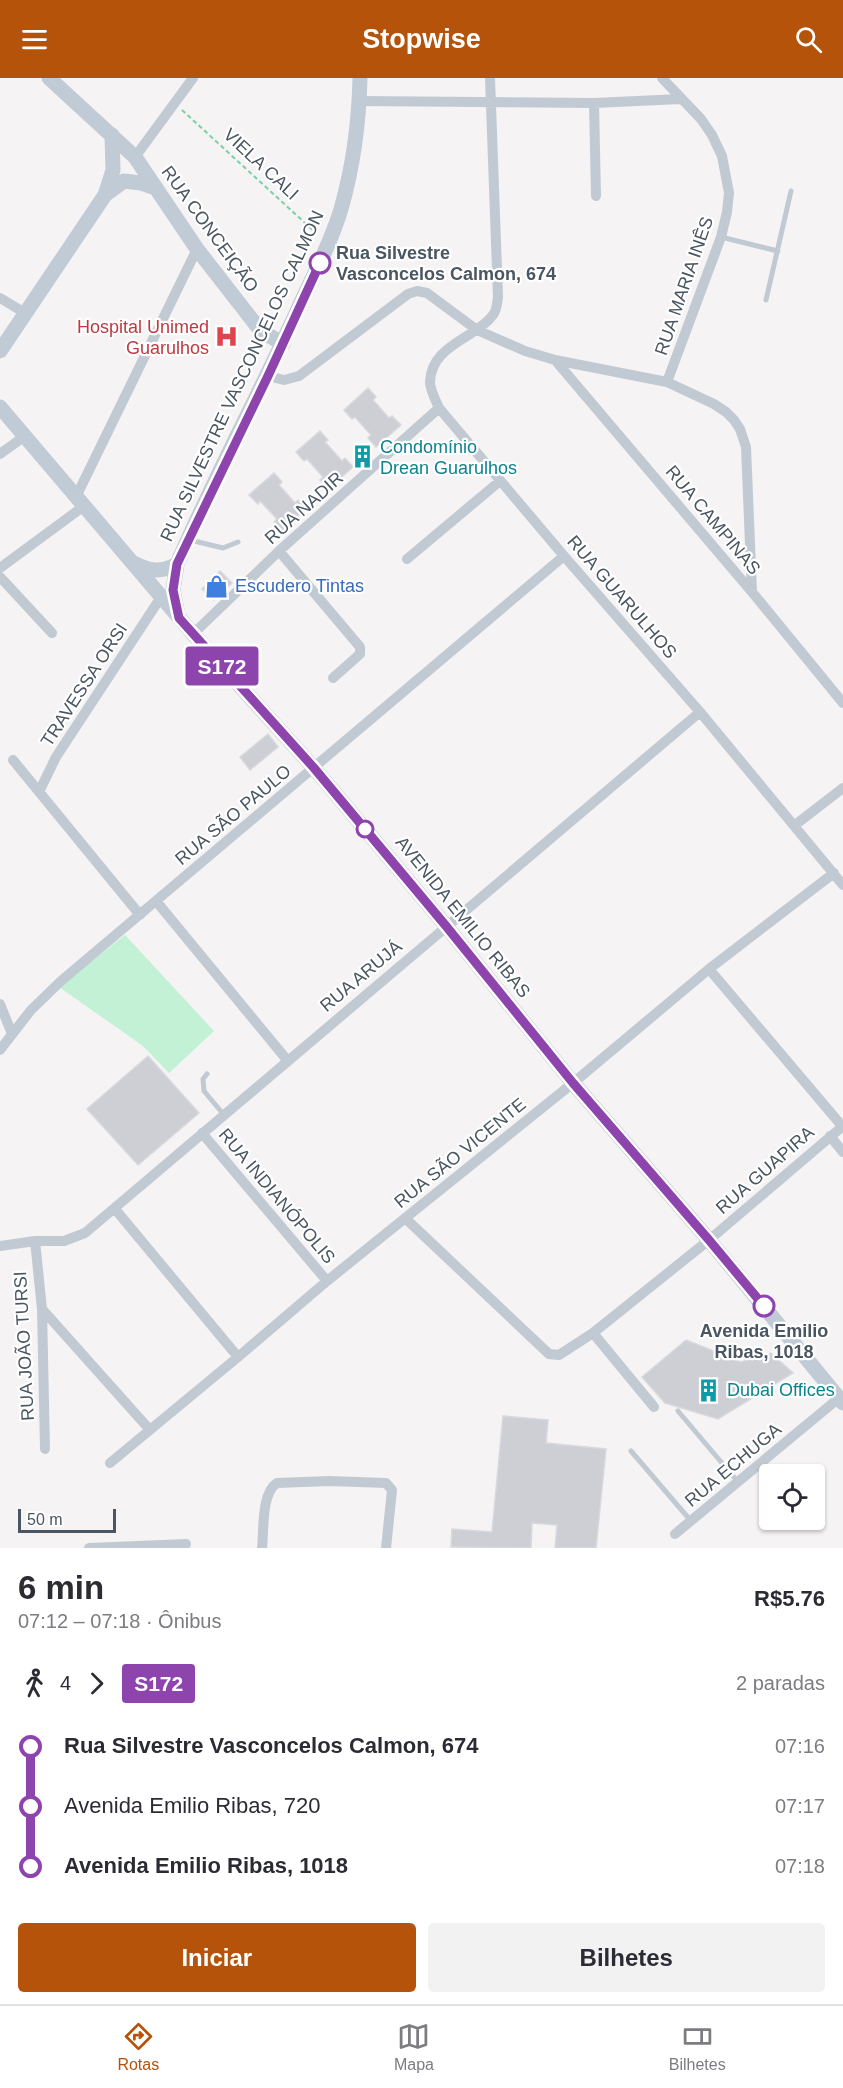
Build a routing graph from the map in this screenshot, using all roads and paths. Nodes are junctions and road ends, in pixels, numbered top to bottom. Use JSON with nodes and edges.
{"nodes":[{"id":1,"x":49,"y":78,"type":"edge"},
{"id":2,"x":193,"y":78,"type":"edge"},
{"id":3,"x":360,"y":78,"type":"edge"},
{"id":4,"x":490,"y":78,"type":"edge"},
{"id":5,"x":662,"y":78,"type":"edge"},
{"id":6,"x":680,"y":99,"type":"junction"},
{"id":7,"x":360,"y":101,"type":"junction"},
{"id":8,"x":175,"y":103,"type":"junction"},
{"id":9,"x":491,"y":103,"type":"junction"},
{"id":10,"x":594,"y":103,"type":"junction"},
{"id":11,"x":112,"y":135,"type":"junction"},
{"id":12,"x":135,"y":157,"type":"junction"},
{"id":13,"x":155,"y":188,"type":"junction"},
{"id":14,"x":791,"y":191,"type":"dead end"},
{"id":15,"x":105,"y":195,"type":"junction"},
{"id":16,"x":596,"y":196,"type":"dead end"},
{"id":17,"x":721,"y":237,"type":"junction"},
{"id":18,"x":328,"y":244,"type":"junction"},
{"id":19,"x":197,"y":249,"type":"junction"},
{"id":20,"x":778,"y":251,"type":"junction"},
{"id":21,"x":0,"y":298,"type":"edge"},
{"id":22,"x":766,"y":300,"type":"dead end"},
{"id":23,"x":25,"y":313,"type":"junction"},
{"id":24,"x":477,"y":330,"type":"junction"},
{"id":25,"x":283,"y":344,"type":"junction"},
{"id":26,"x":0,"y":351,"type":"edge"},
{"id":27,"x":555,"y":360,"type":"junction"},
{"id":28,"x":268,"y":376,"type":"junction"},
{"id":29,"x":667,"y":382,"type":"junction"},
{"id":30,"x":0,"y":407,"type":"edge"},
{"id":31,"x":439,"y":408,"type":"junction"},
{"id":32,"x":25,"y":436,"type":"junction"},
{"id":33,"x":0,"y":454,"type":"edge"},
{"id":34,"x":500,"y":481,"type":"junction"},
{"id":35,"x":80,"y":502,"type":"junction"},
{"id":36,"x":188,"y":539,"type":"junction"},
{"id":37,"x":238,"y":542,"type":"dead end"},
{"id":38,"x":279,"y":551,"type":"junction"},
{"id":39,"x":564,"y":556,"type":"junction"},
{"id":40,"x":407,"y":559,"type":"dead end"},
{"id":41,"x":131,"y":562,"type":"junction"},
{"id":42,"x":177,"y":564,"type":"junction"},
{"id":43,"x":0,"y":568,"type":"edge"},
{"id":44,"x":0,"y":577,"type":"edge"},
{"id":45,"x":752,"y":592,"type":"junction"},
{"id":46,"x":161,"y":597,"type":"junction"},
{"id":47,"x":179,"y":618,"type":"junction"},
{"id":48,"x":52,"y":633,"type":"dead end"},
{"id":49,"x":193,"y":634,"type":"junction"},
{"id":50,"x":333,"y":678,"type":"dead end"},
{"id":51,"x":843,"y":703,"type":"edge"},
{"id":52,"x":700,"y":712,"type":"junction"},
{"id":53,"x":13,"y":760,"type":"dead end"},
{"id":54,"x":314,"y":768,"type":"junction"},
{"id":55,"x":843,"y":788,"type":"edge"},
{"id":56,"x":39,"y":792,"type":"junction"},
{"id":57,"x":795,"y":825,"type":"junction"},
{"id":58,"x":834,"y":873,"type":"junction"},
{"id":59,"x":843,"y":885,"type":"edge"},
{"id":60,"x":156,"y":901,"type":"junction"},
{"id":61,"x":140,"y":915,"type":"junction"},
{"id":62,"x":446,"y":926,"type":"junction"},
{"id":63,"x":709,"y":969,"type":"junction"},
{"id":64,"x":0,"y":1004,"type":"edge"},
{"id":65,"x":12,"y":1034,"type":"junction"},
{"id":66,"x":0,"y":1050,"type":"edge"},
{"id":67,"x":287,"y":1060,"type":"junction"},
{"id":68,"x":207,"y":1074,"type":"dead end"},
{"id":69,"x":573,"y":1083,"type":"junction"},
{"id":70,"x":224,"y":1114,"type":"junction"},
{"id":71,"x":842,"y":1126,"type":"edge"},
{"id":72,"x":202,"y":1133,"type":"junction"},
{"id":73,"x":830,"y":1136,"type":"junction"},
{"id":74,"x":843,"y":1152,"type":"edge"},
{"id":75,"x":115,"y":1209,"type":"junction"},
{"id":76,"x":405,"y":1218,"type":"junction"},
{"id":77,"x":709,"y":1240,"type":"junction"},
{"id":78,"x":35,"y":1241,"type":"junction"},
{"id":79,"x":0,"y":1246,"type":"edge"},
{"id":80,"x":327,"y":1281,"type":"junction"},
{"id":81,"x":42,"y":1309,"type":"junction"},
{"id":82,"x":593,"y":1333,"type":"junction"},
{"id":83,"x":238,"y":1357,"type":"junction"},
{"id":84,"x":841,"y":1400,"type":"edge"},
{"id":85,"x":654,"y":1407,"type":"dead end"},
{"id":86,"x":678,"y":1411,"type":"dead end"},
{"id":87,"x":150,"y":1430,"type":"junction"},
{"id":88,"x":45,"y":1449,"type":"dead end"},
{"id":89,"x":631,"y":1451,"type":"dead end"},
{"id":90,"x":110,"y":1463,"type":"dead end"},
{"id":91,"x":738,"y":1482,"type":"junction"},
{"id":92,"x":691,"y":1521,"type":"junction"},
{"id":93,"x":675,"y":1534,"type":"dead end"},
{"id":94,"x":186,"y":1544,"type":"dead end"},
{"id":95,"x":89,"y":1548,"type":"edge"},
{"id":96,"x":262,"y":1548,"type":"edge"},
{"id":97,"x":386,"y":1548,"type":"edge"}],
"edges":[{"from":1,"to":11,"type":"main road"},
{"from":2,"to":8,"type":"street"},
{"from":3,"to":7,"type":"main road","name":"RUA SILVESTRE VASCONCELOS CALMON"},
{"from":4,"to":9,"type":"street","name":"RUA GUARULHOS"},
{"from":5,"to":6,"type":"street","name":"RUA MARIA INÊS"},
{"from":6,"to":10,"type":"street"},
{"from":6,"to":17,"type":"street","name":"RUA MARIA INÊS"},
{"from":7,"to":9,"type":"street"},
{"from":7,"to":18,"type":"main road","name":"RUA SILVESTRE VASCONCELOS CALMON"},
{"from":8,"to":12,"type":"street"},
{"from":8,"to":18,"type":"path","name":"VIELA CALI"},
{"from":9,"to":10,"type":"street"},
{"from":9,"to":24,"type":"street","name":"RUA GUARULHOS"},
{"from":10,"to":16,"type":"street"},
{"from":11,"to":12,"type":"main road"},
{"from":11,"to":15,"type":"main road"},
{"from":12,"to":13,"type":"main road","name":"RUA CONCEIÇÃO"},
{"from":13,"to":15,"type":"main road"},
{"from":13,"to":19,"type":"main road","name":"RUA CONCEIÇÃO"},
{"from":14,"to":20,"type":"lane"},
{"from":15,"to":23,"type":"main road"},
{"from":17,"to":20,"type":"lane"},
{"from":17,"to":29,"type":"street","name":"RUA MARIA INÊS"},
{"from":18,"to":25,"type":"main road","name":"RUA SILVESTRE VASCONCELOS CALMON"},
{"from":19,"to":25,"type":"main road","name":"RUA CONCEIÇÃO"},
{"from":19,"to":35,"type":"street"},
{"from":20,"to":22,"type":"lane"},
{"from":21,"to":23,"type":"street"},
{"from":23,"to":26,"type":"main road"},
{"from":24,"to":27,"type":"street"},
{"from":24,"to":28,"type":"street"},
{"from":24,"to":31,"type":"street","name":"RUA GUARULHOS"},
{"from":25,"to":28,"type":"main road","name":"RUA SILVESTRE VASCONCELOS CALMON"},
{"from":27,"to":29,"type":"street"},
{"from":27,"to":45,"type":"street","name":"RUA CAMPINAS"},
{"from":28,"to":36,"type":"main road","name":"RUA SILVESTRE VASCONCELOS CALMON"},
{"from":29,"to":45,"type":"street"},
{"from":30,"to":32,"type":"main road","name":"AVENIDA EMILIO RIBAS"},
{"from":31,"to":34,"type":"street","name":"RUA GUARULHOS"},
{"from":31,"to":38,"type":"street","name":"RUA NADIR"},
{"from":32,"to":33,"type":"street"},
{"from":32,"to":35,"type":"main road","name":"AVENIDA EMILIO RIBAS"},
{"from":34,"to":39,"type":"street","name":"RUA GUARULHOS"},
{"from":34,"to":40,"type":"street"},
{"from":35,"to":41,"type":"main road","name":"AVENIDA EMILIO RIBAS"},
{"from":35,"to":43,"type":"street"},
{"from":36,"to":37,"type":"lane"},
{"from":36,"to":42,"type":"main road","name":"RUA SILVESTRE VASCONCELOS CALMON"},
{"from":38,"to":49,"type":"street","name":"RUA NADIR"},
{"from":38,"to":50,"type":"street"},
{"from":39,"to":52,"type":"street","name":"RUA GUARULHOS"},
{"from":39,"to":54,"type":"street","name":"RUA SÃO PAULO"},
{"from":41,"to":42,"type":"main road"},
{"from":41,"to":46,"type":"main road","name":"AVENIDA EMILIO RIBAS"},
{"from":42,"to":47,"type":"main road","name":"RUA SILVESTRE VASCONCELOS CALMON"},
{"from":44,"to":48,"type":"street"},
{"from":45,"to":51,"type":"street","name":"RUA CAMPINAS"},
{"from":46,"to":47,"type":"main road","name":"AVENIDA EMILIO RIBAS"},
{"from":46,"to":56,"type":"street","name":"TRAVESSA ORSI"},
{"from":47,"to":49,"type":"main road","name":"AVENIDA EMILIO RIBAS"},
{"from":49,"to":54,"type":"main road","name":"AVENIDA EMILIO RIBAS"},
{"from":52,"to":57,"type":"street","name":"RUA GUARULHOS"},
{"from":52,"to":62,"type":"street","name":"RUA ARUJÁ"},
{"from":53,"to":56,"type":"street"},
{"from":54,"to":60,"type":"street","name":"RUA SÃO PAULO"},
{"from":54,"to":62,"type":"main road","name":"AVENIDA EMILIO RIBAS"},
{"from":55,"to":57,"type":"street"},
{"from":56,"to":61,"type":"street"},
{"from":57,"to":58,"type":"street","name":"RUA GUARULHOS"},
{"from":58,"to":59,"type":"street","name":"RUA GUARULHOS"},
{"from":58,"to":63,"type":"street","name":"RUA SÃO VICENTE"},
{"from":60,"to":61,"type":"street","name":"RUA SÃO PAULO"},
{"from":60,"to":67,"type":"street"},
{"from":61,"to":65,"type":"street","name":"RUA SÃO PAULO"},
{"from":62,"to":67,"type":"street","name":"RUA ARUJÁ"},
{"from":62,"to":69,"type":"main road","name":"AVENIDA EMILIO RIBAS"},
{"from":63,"to":69,"type":"street","name":"RUA SÃO VICENTE"},
{"from":63,"to":71,"type":"street"},
{"from":64,"to":65,"type":"street"},
{"from":65,"to":66,"type":"street","name":"RUA SÃO PAULO"},
{"from":67,"to":70,"type":"street","name":"RUA ARUJÁ"},
{"from":68,"to":70,"type":"lane"},
{"from":69,"to":76,"type":"street","name":"RUA SÃO VICENTE"},
{"from":69,"to":77,"type":"main road","name":"AVENIDA EMILIO RIBAS"},
{"from":70,"to":72,"type":"street","name":"RUA ARUJÁ"},
{"from":71,"to":73,"type":"street","name":"RUA GUAPIRA"},
{"from":72,"to":75,"type":"street","name":"RUA ARUJÁ"},
{"from":72,"to":80,"type":"street","name":"RUA INDIANÓPOLIS"},
{"from":73,"to":74,"type":"street"},
{"from":73,"to":77,"type":"street","name":"RUA GUAPIRA"},
{"from":75,"to":78,"type":"street","name":"RUA ARUJÁ"},
{"from":75,"to":83,"type":"street"},
{"from":76,"to":80,"type":"street","name":"RUA SÃO VICENTE"},
{"from":76,"to":82,"type":"street","name":"RUA GUAPIRA"},
{"from":77,"to":82,"type":"street","name":"RUA GUAPIRA"},
{"from":77,"to":84,"type":"main road","name":"AVENIDA EMILIO RIBAS"},
{"from":78,"to":79,"type":"street","name":"RUA ARUJÁ"},
{"from":78,"to":81,"type":"street","name":"RUA JOÃO TURSI"},
{"from":80,"to":83,"type":"street","name":"RUA SÃO VICENTE"},
{"from":81,"to":87,"type":"street"},
{"from":81,"to":88,"type":"street","name":"RUA JOÃO TURSI"},
{"from":82,"to":85,"type":"street"},
{"from":83,"to":87,"type":"street","name":"RUA SÃO VICENTE"},
{"from":84,"to":91,"type":"street","name":"RUA ECHUGA"},
{"from":86,"to":91,"type":"lane"},
{"from":87,"to":90,"type":"street","name":"RUA SÃO VICENTE"},
{"from":89,"to":92,"type":"lane"},
{"from":91,"to":92,"type":"street","name":"RUA ECHUGA"},
{"from":92,"to":93,"type":"street","name":"RUA ECHUGA"},
{"from":94,"to":95,"type":"street"},
{"from":96,"to":97,"type":"street"}]}
